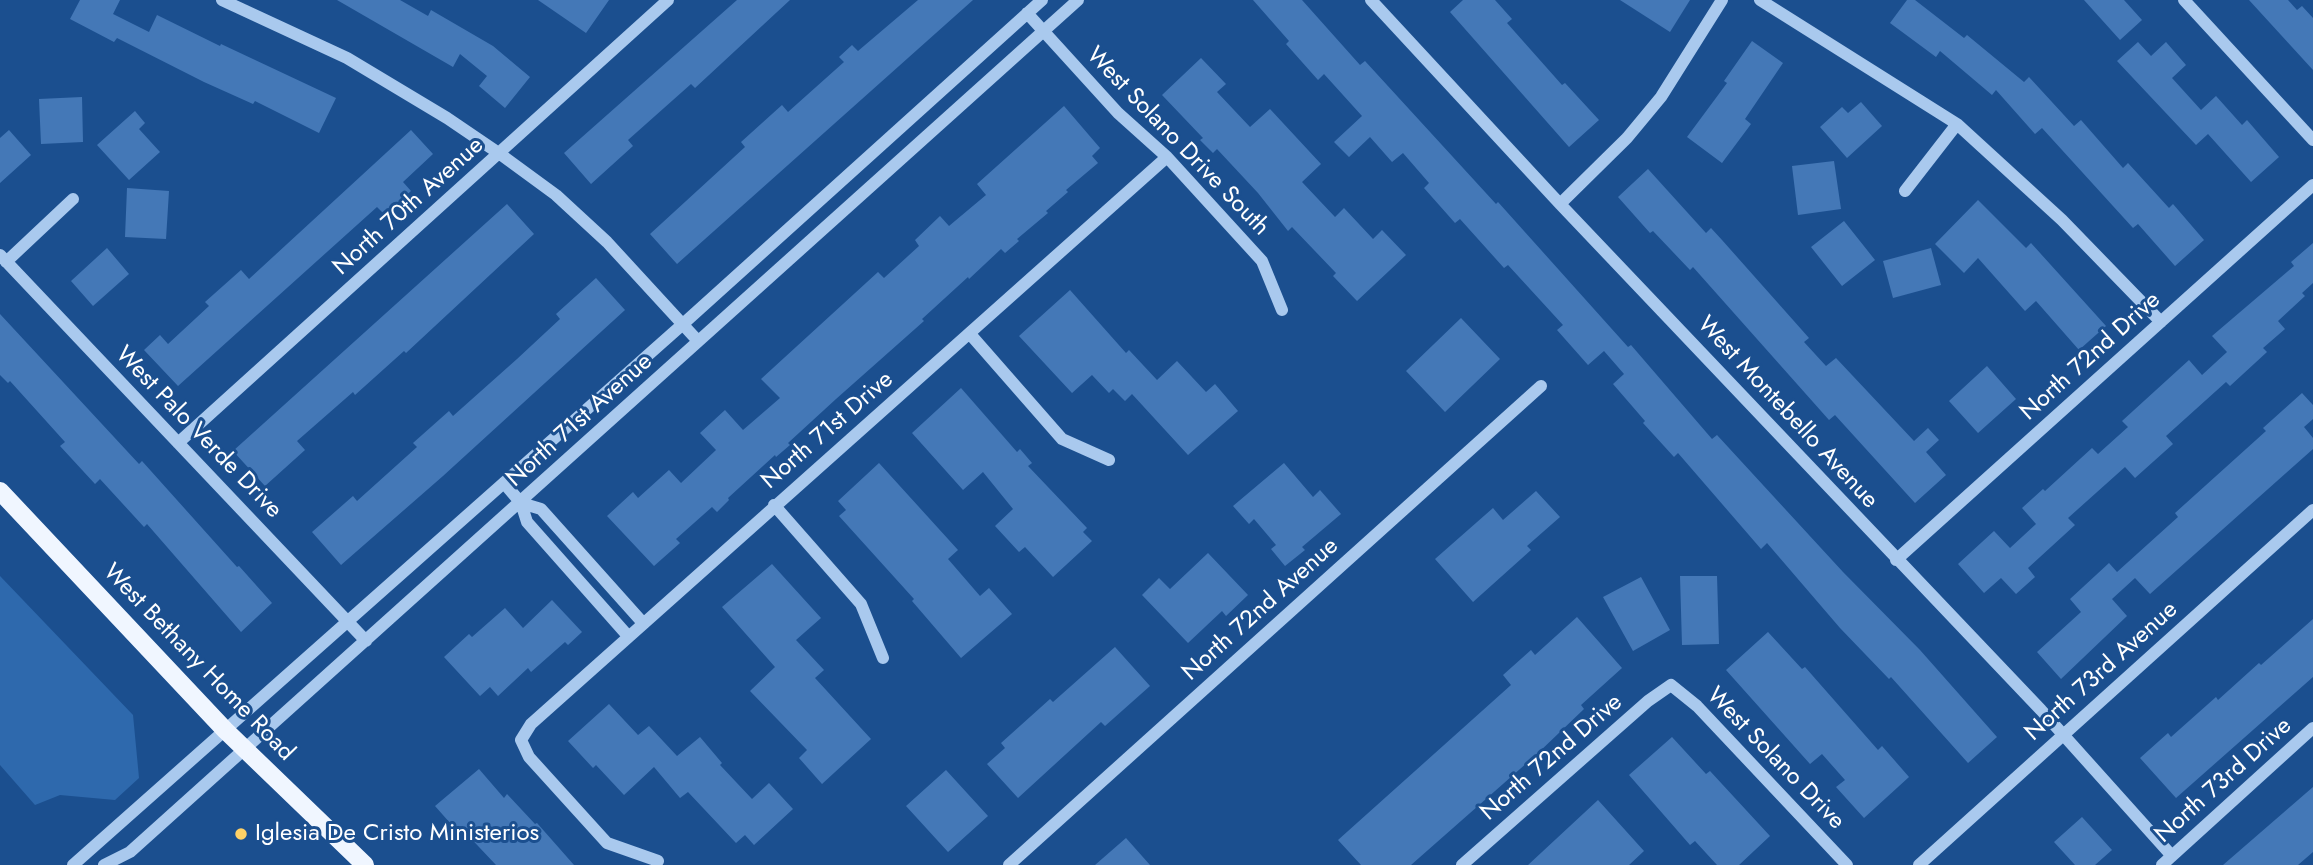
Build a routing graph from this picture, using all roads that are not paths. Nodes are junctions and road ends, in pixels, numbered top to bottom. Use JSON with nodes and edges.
{"nodes":[{"id":1,"x":222,"y":0,"type":"edge"},
{"id":2,"x":668,"y":0,"type":"edge"},
{"id":3,"x":1042,"y":0,"type":"edge"},
{"id":4,"x":1078,"y":0,"type":"edge"},
{"id":5,"x":1371,"y":0,"type":"edge"},
{"id":6,"x":1722,"y":0,"type":"edge"},
{"id":7,"x":1760,"y":0,"type":"edge"},
{"id":8,"x":2184,"y":0,"type":"edge"},
{"id":9,"x":1027,"y":13,"type":"junction"},
{"id":10,"x":1044,"y":31,"type":"junction"},
{"id":11,"x":1957,"y":124,"type":"junction"},
{"id":12,"x":2313,"y":140,"type":"edge"},
{"id":13,"x":500,"y":154,"type":"junction"},
{"id":14,"x":1167,"y":157,"type":"junction"},
{"id":15,"x":2313,"y":186,"type":"edge"},
{"id":16,"x":1905,"y":191,"type":"dead end"},
{"id":17,"x":73,"y":199,"type":"dead end"},
{"id":18,"x":1560,"y":204,"type":"junction"},
{"id":19,"x":3,"y":258,"type":"edge"},
{"id":20,"x":1282,"y":310,"type":"dead end"},
{"id":21,"x":2161,"y":322,"type":"junction"},
{"id":22,"x":683,"y":324,"type":"junction"},
{"id":23,"x":970,"y":334,"type":"junction"},
{"id":24,"x":698,"y":341,"type":"junction"},
{"id":25,"x":1541,"y":386,"type":"dead end"},
{"id":26,"x":178,"y":443,"type":"junction"},
{"id":27,"x":1109,"y":460,"type":"dead end"},
{"id":28,"x":504,"y":483,"type":"junction"},
{"id":29,"x":0,"y":491,"type":"edge"},
{"id":30,"x":521,"y":503,"type":"junction"},
{"id":31,"x":774,"y":506,"type":"junction"},
{"id":32,"x":2313,"y":510,"type":"edge"},
{"id":33,"x":577,"y":549,"type":"junction"},
{"id":34,"x":1896,"y":560,"type":"junction"},
{"id":35,"x":562,"y":562,"type":"junction"},
{"id":36,"x":348,"y":622,"type":"junction"},
{"id":37,"x":643,"y":623,"type":"junction"},
{"id":38,"x":628,"y":636,"type":"junction"},
{"id":39,"x":366,"y":641,"type":"junction"},
{"id":40,"x":883,"y":658,"type":"dead end"},
{"id":41,"x":1671,"y":685,"type":"joint"},
{"id":42,"x":2313,"y":728,"type":"edge"},
{"id":43,"x":225,"y":730,"type":"junction"},
{"id":44,"x":2063,"y":735,"type":"junction"},
{"id":45,"x":244,"y":749,"type":"junction"},
{"id":46,"x":2172,"y":856,"type":"junction"},
{"id":47,"x":658,"y":861,"type":"dead end"},
{"id":48,"x":72,"y":865,"type":"edge"},
{"id":49,"x":104,"y":865,"type":"edge"},
{"id":50,"x":366,"y":865,"type":"edge"},
{"id":51,"x":1009,"y":865,"type":"edge"},
{"id":52,"x":1462,"y":865,"type":"edge"},
{"id":53,"x":1847,"y":865,"type":"edge"},
{"id":54,"x":1919,"y":865,"type":"edge"},
{"id":55,"x":2162,"y":865,"type":"edge"}],
"edges":[{"from":1,"to":13,"type":"street"},
{"from":2,"to":13,"type":"street","name":"North 70th Avenue"},
{"from":3,"to":9,"type":"street","name":"North 71st Avenue"},
{"from":4,"to":10,"type":"street","name":"North 71st Avenue"},
{"from":5,"to":18,"type":"street","name":"West Montebello Avenue"},
{"from":6,"to":18,"type":"street"},
{"from":7,"to":11,"type":"street"},
{"from":8,"to":12,"type":"street"},
{"from":9,"to":10,"type":"street","name":"West Solano Drive South"},
{"from":9,"to":22,"type":"street","name":"North 71st Avenue"},
{"from":10,"to":14,"type":"street","name":"West Solano Drive South"},
{"from":10,"to":24,"type":"street","name":"North 71st Avenue"},
{"from":11,"to":16,"type":"street"},
{"from":11,"to":21,"type":"street"},
{"from":13,"to":22,"type":"street"},
{"from":13,"to":26,"type":"street","name":"North 70th Avenue"},
{"from":14,"to":20,"type":"street","name":"West Solano Drive South"},
{"from":14,"to":23,"type":"street","name":"North 71st Drive"},
{"from":15,"to":21,"type":"street","name":"North 72nd Drive"},
{"from":17,"to":19,"type":"street"},
{"from":18,"to":34,"type":"street","name":"West Montebello Avenue"},
{"from":19,"to":26,"type":"street","name":"West Palo Verde Drive"},
{"from":21,"to":34,"type":"street","name":"North 72nd Drive"},
{"from":22,"to":24,"type":"street"},
{"from":22,"to":28,"type":"street","name":"North 71st Avenue"},
{"from":23,"to":27,"type":"street"},
{"from":23,"to":31,"type":"street","name":"North 71st Drive"},
{"from":24,"to":30,"type":"street","name":"North 71st Avenue"},
{"from":25,"to":51,"type":"street","name":"North 72nd Avenue"},
{"from":26,"to":36,"type":"street","name":"West Palo Verde Drive"},
{"from":28,"to":30,"type":"street"},
{"from":28,"to":36,"type":"street","name":"North 71st Avenue"},
{"from":29,"to":43,"type":"main road","name":"West Bethany Home Road"},
{"from":30,"to":33,"type":"street"},
{"from":30,"to":35,"type":"street"},
{"from":30,"to":39,"type":"street","name":"North 71st Avenue"},
{"from":31,"to":37,"type":"street","name":"North 71st Drive"},
{"from":31,"to":40,"type":"street"},
{"from":32,"to":44,"type":"street","name":"North 73rd Avenue"},
{"from":33,"to":35,"type":"street"},
{"from":33,"to":37,"type":"street"},
{"from":34,"to":44,"type":"street","name":"West Montebello Avenue"},
{"from":35,"to":38,"type":"street"},
{"from":36,"to":39,"type":"street","name":"West Palo Verde Drive"},
{"from":36,"to":43,"type":"street","name":"North 71st Avenue"},
{"from":37,"to":38,"type":"street","name":"North 71st Drive"},
{"from":38,"to":47,"type":"street","name":"North 71st Drive"},
{"from":39,"to":45,"type":"street","name":"North 71st Avenue"},
{"from":41,"to":52,"type":"street","name":"North 72nd Drive"},
{"from":41,"to":53,"type":"street","name":"West Solano Drive"},
{"from":42,"to":46,"type":"street","name":"North 73rd Drive"},
{"from":43,"to":45,"type":"main road","name":"West Bethany Home Road"},
{"from":43,"to":48,"type":"street","name":"North 71st Avenue"},
{"from":44,"to":46,"type":"street","name":"West Montebello Avenue"},
{"from":44,"to":54,"type":"street","name":"North 73rd Avenue"},
{"from":45,"to":49,"type":"street","name":"North 71st Avenue"},
{"from":45,"to":50,"type":"main road","name":"West Bethany Home Road"},
{"from":46,"to":55,"type":"street","name":"North 73rd Drive"}]}
